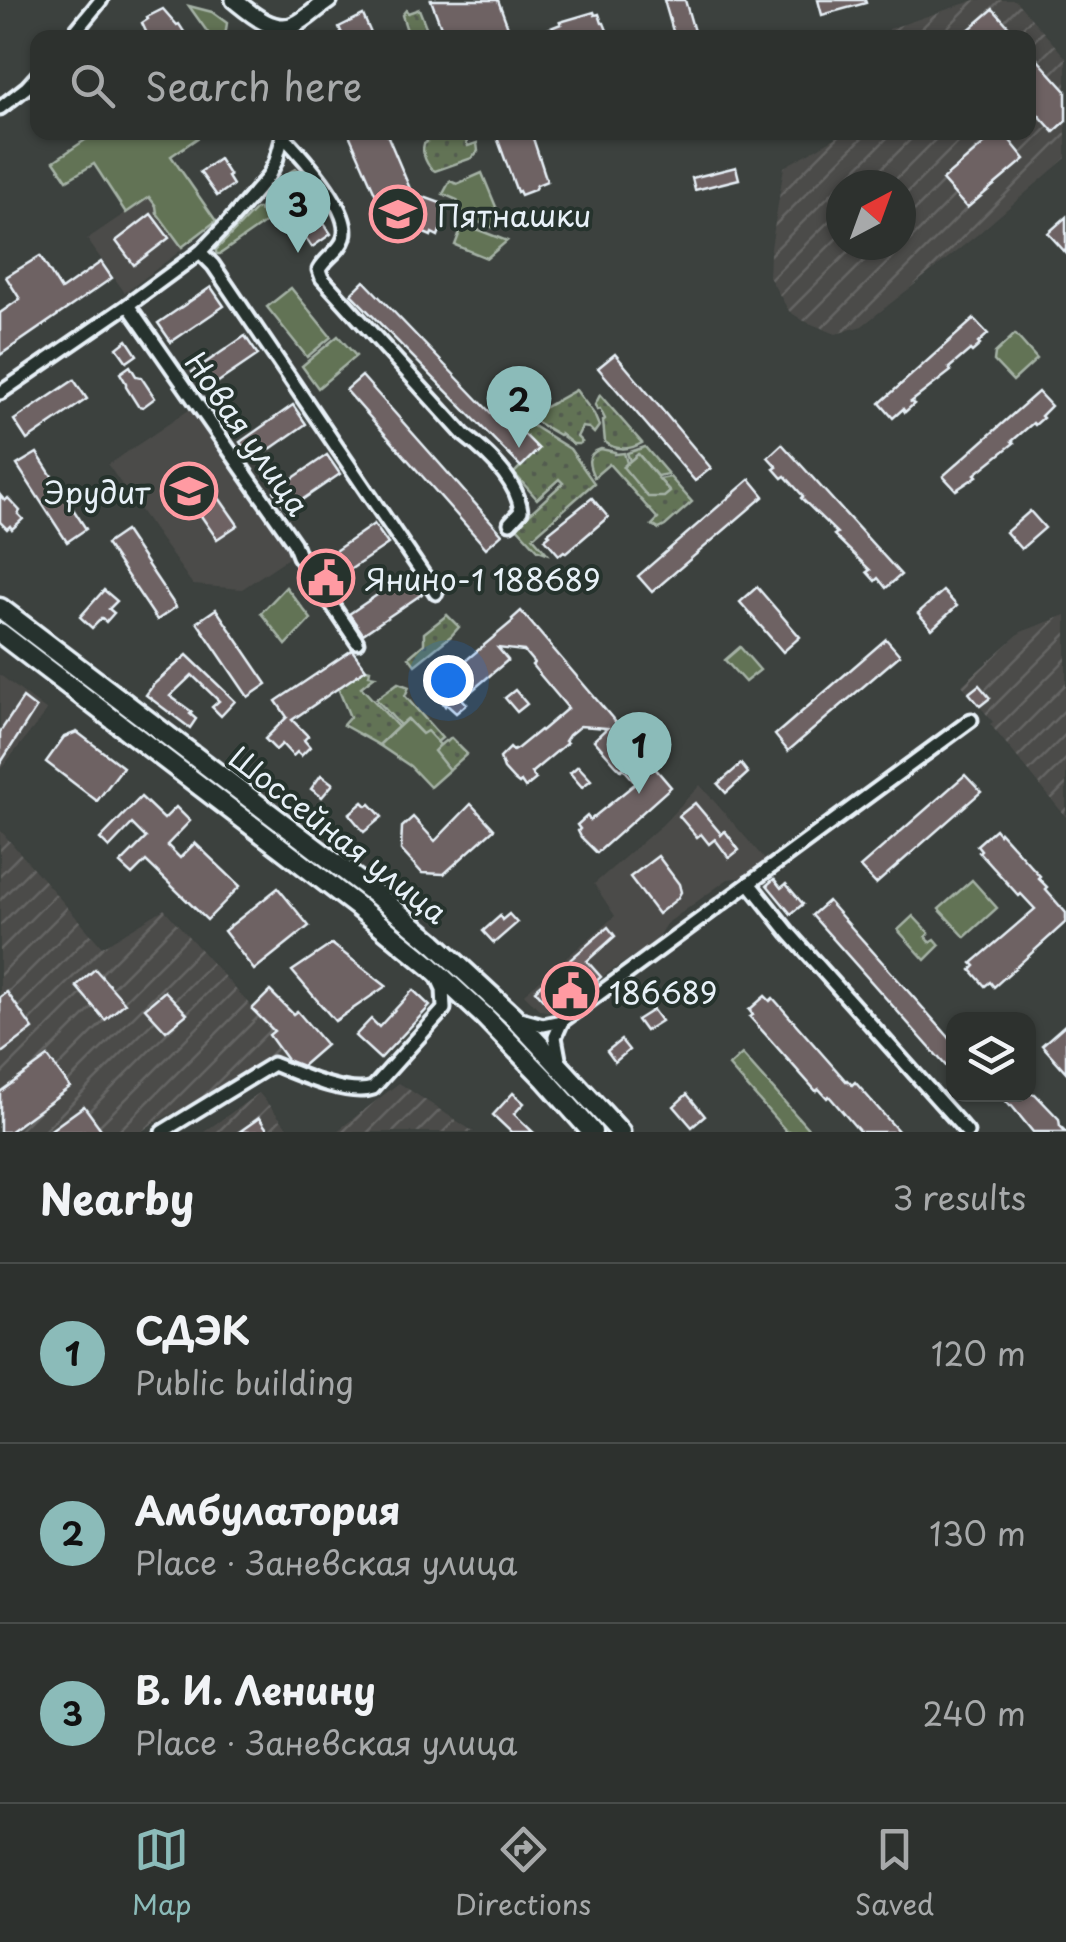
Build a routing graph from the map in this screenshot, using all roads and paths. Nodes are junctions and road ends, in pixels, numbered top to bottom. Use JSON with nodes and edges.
{"nodes":[{"id":1,"x":101,"y":0,"type":"edge"},
{"id":2,"x":234,"y":0,"type":"edge"},
{"id":3,"x":328,"y":0,"type":"edge"},
{"id":4,"x":77,"y":30,"type":"edge"},
{"id":5,"x":286,"y":30,"type":"edge"},
{"id":6,"x":296,"y":30,"type":"edge"},
{"id":7,"x":30,"y":86,"type":"edge"},
{"id":8,"x":0,"y":108,"type":"edge"},
{"id":9,"x":281,"y":140,"type":"edge"},
{"id":10,"x":288,"y":140,"type":"edge"},
{"id":11,"x":200,"y":252,"type":"junction"},
{"id":12,"x":128,"y":305,"type":"junction"},
{"id":13,"x":0,"y":392,"type":"edge"},
{"id":14,"x":510,"y":524,"type":"dead end"},
{"id":15,"x":436,"y":593,"type":"dead end"},
{"id":16,"x":0,"y":608,"type":"edge"},
{"id":17,"x":0,"y":633,"type":"edge"},
{"id":18,"x":357,"y":642,"type":"dead end"},
{"id":19,"x":971,"y":720,"type":"dead end"},
{"id":20,"x":749,"y":883,"type":"junction"},
{"id":21,"x":435,"y":971,"type":"junction"},
{"id":22,"x":444,"y":1009,"type":"junction"},
{"id":23,"x":484,"y":1016,"type":"junction"},
{"id":24,"x":513,"y":1016,"type":"junction"},
{"id":25,"x":562,"y":1020,"type":"junction"},
{"id":26,"x":561,"y":1066,"type":"junction"},
{"id":27,"x":162,"y":1132,"type":"edge"},
{"id":28,"x":592,"y":1132,"type":"edge"},
{"id":29,"x":620,"y":1132,"type":"edge"},
{"id":30,"x":967,"y":1132,"type":"edge"}],
"edges":[{"from":1,"to":4,"type":"street"},
{"from":2,"to":5,"type":"street"},
{"from":3,"to":6,"type":"street"},
{"from":7,"to":8,"type":"street"},
{"from":9,"to":11,"type":"street"},
{"from":10,"to":14,"type":"street"},
{"from":11,"to":12,"type":"street"},
{"from":11,"to":15,"type":"street"},
{"from":12,"to":13,"type":"street"},
{"from":12,"to":18,"type":"street","name":"Новая улица"},
{"from":16,"to":24,"type":"main road","name":"Шоссейная улица"},
{"from":17,"to":21,"type":"main road","name":"Шоссейная улица"},
{"from":19,"to":20,"type":"street"},
{"from":20,"to":25,"type":"street"},
{"from":20,"to":30,"type":"street"},
{"from":21,"to":22,"type":"street"},
{"from":21,"to":23,"type":"main road","name":"Шоссейная улица"},
{"from":22,"to":23,"type":"street"},
{"from":22,"to":27,"type":"street"},
{"from":23,"to":28,"type":"main road","name":"Шоссейная улица"},
{"from":24,"to":25,"type":"street"},
{"from":24,"to":26,"type":"main road","name":"Шоссейная улица"},
{"from":25,"to":26,"type":"street"},
{"from":26,"to":29,"type":"main road","name":"Шоссейная улица"}]}
